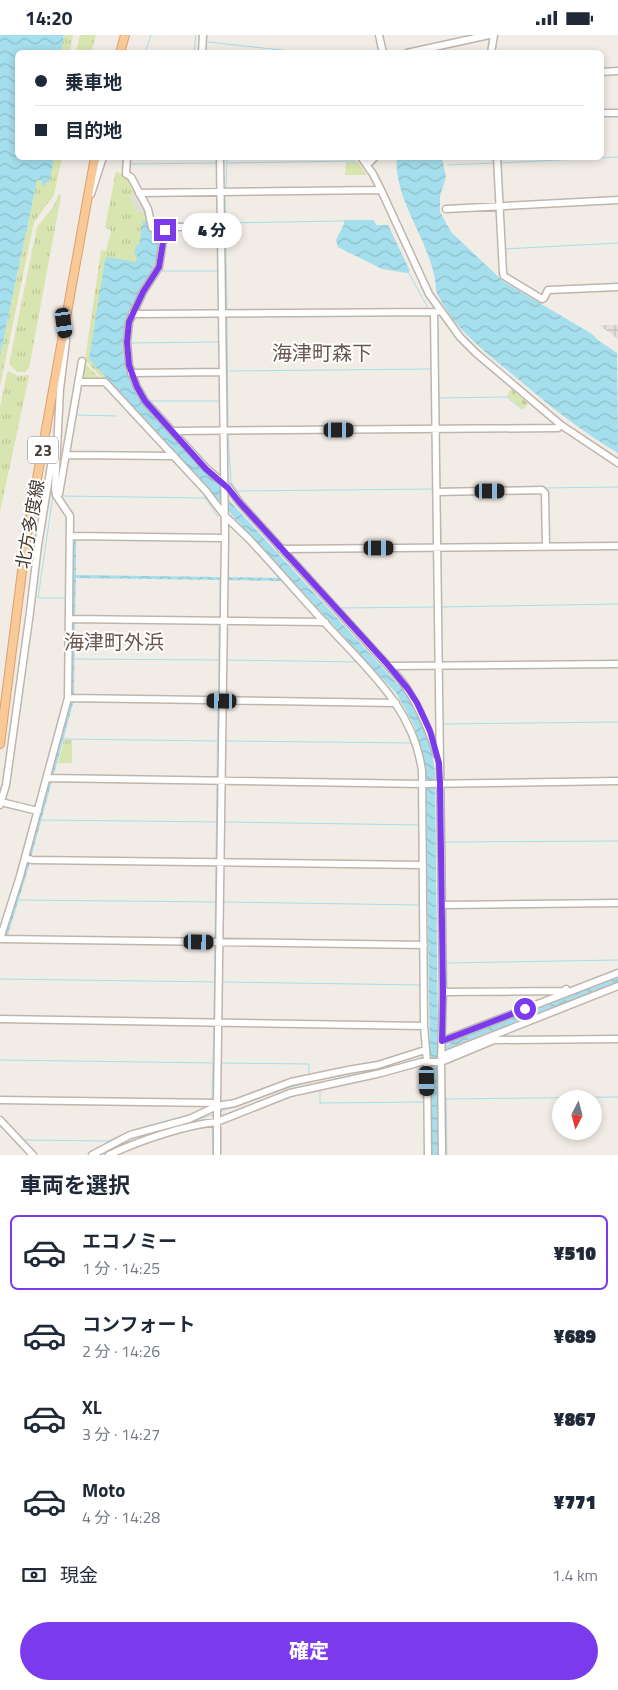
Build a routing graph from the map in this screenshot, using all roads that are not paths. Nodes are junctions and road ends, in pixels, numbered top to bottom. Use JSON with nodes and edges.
{"nodes":[{"id":1,"x":125,"y":35,"type":"edge"},
{"id":2,"x":202,"y":35,"type":"edge"},
{"id":3,"x":379,"y":35,"type":"edge"},
{"id":4,"x":489,"y":35,"type":"edge"},
{"id":5,"x":494,"y":35,"type":"edge"},
{"id":6,"x":121,"y":50,"type":"edge"},
{"id":7,"x":202,"y":50,"type":"edge"},
{"id":8,"x":383,"y":50,"type":"edge"},
{"id":9,"x":421,"y":50,"type":"edge"},
{"id":10,"x":492,"y":50,"type":"edge"},
{"id":11,"x":618,"y":71,"type":"edge"},
{"id":12,"x":604,"y":72,"type":"edge"},
{"id":13,"x":604,"y":113,"type":"edge"},
{"id":14,"x":618,"y":113,"type":"edge"},
{"id":15,"x":94,"y":160,"type":"edge"},
{"id":16,"x":102,"y":160,"type":"edge"},
{"id":17,"x":127,"y":160,"type":"edge"},
{"id":18,"x":220,"y":160,"type":"edge"},
{"id":19,"x":363,"y":160,"type":"edge"},
{"id":20,"x":372,"y":160,"type":"edge"},
{"id":21,"x":497,"y":160,"type":"edge"},
{"id":22,"x":367,"y":165,"type":"junction"},
{"id":23,"x":382,"y":190,"type":"junction"},
{"id":24,"x":221,"y":192,"type":"junction"},
{"id":25,"x":139,"y":193,"type":"junction"},
{"id":26,"x":618,"y":200,"type":"edge"},
{"id":27,"x":499,"y":206,"type":"junction"},
{"id":28,"x":446,"y":209,"type":"dead end"},
{"id":29,"x":83,"y":218,"type":"junction"},
{"id":30,"x":221,"y":224,"type":"junction"},
{"id":31,"x":165,"y":230,"type":"junction"},
{"id":32,"x":618,"y":287,"type":"edge"},
{"id":33,"x":437,"y":312,"type":"junction"},
{"id":34,"x":222,"y":313,"type":"junction"},
{"id":35,"x":132,"y":314,"type":"junction"},
{"id":36,"x":64,"y":323,"type":"junction"},
{"id":37,"x":82,"y":361,"type":"dead end"},
{"id":38,"x":223,"y":371,"type":"junction"},
{"id":39,"x":131,"y":373,"type":"junction"},
{"id":40,"x":79,"y":382,"type":"junction"},
{"id":41,"x":561,"y":425,"type":"junction"},
{"id":42,"x":435,"y":429,"type":"junction"},
{"id":43,"x":173,"y":431,"type":"junction"},
{"id":44,"x":224,"y":431,"type":"junction"},
{"id":45,"x":57,"y":433,"type":"junction"},
{"id":46,"x":66,"y":455,"type":"junction"},
{"id":47,"x":174,"y":456,"type":"junction"},
{"id":48,"x":618,"y":463,"type":"edge"},
{"id":49,"x":224,"y":485,"type":"junction"},
{"id":50,"x":436,"y":492,"type":"junction"},
{"id":51,"x":58,"y":498,"type":"junction"},
{"id":52,"x":225,"y":515,"type":"junction"},
{"id":53,"x":70,"y":536,"type":"junction"},
{"id":54,"x":225,"y":538,"type":"junction"},
{"id":55,"x":618,"y":546,"type":"edge"},
{"id":56,"x":546,"y":547,"type":"junction"},
{"id":57,"x":437,"y":548,"type":"junction"},
{"id":58,"x":282,"y":549,"type":"junction"},
{"id":59,"x":70,"y":619,"type":"junction"},
{"id":60,"x":224,"y":621,"type":"junction"},
{"id":61,"x":325,"y":622,"type":"junction"},
{"id":62,"x":618,"y":663,"type":"edge"},
{"id":63,"x":389,"y":666,"type":"junction"},
{"id":64,"x":438,"y":666,"type":"junction"},
{"id":65,"x":68,"y":697,"type":"junction"},
{"id":66,"x":222,"y":701,"type":"junction"},
{"id":67,"x":396,"y":703,"type":"junction"},
{"id":68,"x":0,"y":744,"type":"edge"},
{"id":69,"x":439,"y":763,"type":"junction"},
{"id":70,"x":47,"y":778,"type":"junction"},
{"id":71,"x":221,"y":781,"type":"junction"},
{"id":72,"x":618,"y":781,"type":"edge"},
{"id":73,"x":439,"y":783,"type":"junction"},
{"id":74,"x":423,"y":784,"type":"junction"},
{"id":75,"x":0,"y":804,"type":"edge"},
{"id":76,"x":38,"y":811,"type":"junction"},
{"id":77,"x":25,"y":858,"type":"junction"},
{"id":78,"x":220,"y":863,"type":"junction"},
{"id":79,"x":423,"y":865,"type":"junction"},
{"id":80,"x":618,"y":903,"type":"edge"},
{"id":81,"x":442,"y":905,"type":"junction"},
{"id":82,"x":0,"y":939,"type":"edge"},
{"id":83,"x":219,"y":942,"type":"junction"},
{"id":84,"x":424,"y":945,"type":"junction"},
{"id":85,"x":618,"y":971,"type":"edge"},
{"id":86,"x":618,"y":986,"type":"edge"},
{"id":87,"x":443,"y":992,"type":"junction"},
{"id":88,"x":0,"y":1019,"type":"edge"},
{"id":89,"x":218,"y":1023,"type":"junction"},
{"id":90,"x":424,"y":1026,"type":"junction"},
{"id":91,"x":618,"y":1039,"type":"edge"},
{"id":92,"x":442,"y":1043,"type":"junction"},
{"id":93,"x":426,"y":1057,"type":"junction"},
{"id":94,"x":440,"y":1059,"type":"junction"},
{"id":95,"x":307,"y":1075,"type":"dead end"},
{"id":96,"x":0,"y":1100,"type":"edge"},
{"id":97,"x":225,"y":1104,"type":"junction"},
{"id":98,"x":217,"y":1105,"type":"junction"},
{"id":99,"x":0,"y":1120,"type":"edge"},
{"id":100,"x":217,"y":1121,"type":"junction"},
{"id":101,"x":33,"y":1155,"type":"edge"},
{"id":102,"x":92,"y":1155,"type":"edge"},
{"id":103,"x":109,"y":1155,"type":"edge"},
{"id":104,"x":217,"y":1155,"type":"edge"},
{"id":105,"x":428,"y":1155,"type":"edge"},
{"id":106,"x":442,"y":1155,"type":"edge"}],
"edges":[{"from":1,"to":6,"type":"main road"},
{"from":2,"to":7,"type":"street"},
{"from":3,"to":8,"type":"street"},
{"from":4,"to":9,"type":"street"},
{"from":5,"to":10,"type":"street"},
{"from":11,"to":12,"type":"street"},
{"from":13,"to":14,"type":"street"},
{"from":15,"to":29,"type":"main road","name":"北方多度線","number":"23"},
{"from":16,"to":29,"type":"street"},
{"from":17,"to":25,"type":"street"},
{"from":18,"to":24,"type":"street"},
{"from":19,"to":22,"type":"street"},
{"from":20,"to":22,"type":"street"},
{"from":21,"to":27,"type":"street"},
{"from":22,"to":23,"type":"street"},
{"from":23,"to":24,"type":"street"},
{"from":23,"to":33,"type":"street"},
{"from":24,"to":25,"type":"street"},
{"from":24,"to":30,"type":"street"},
{"from":25,"to":31,"type":"street"},
{"from":26,"to":27,"type":"street"},
{"from":27,"to":28,"type":"street"},
{"from":27,"to":32,"type":"street"},
{"from":29,"to":36,"type":"main road","name":"北方多度線","number":"23"},
{"from":30,"to":31,"type":"street"},
{"from":30,"to":34,"type":"street"},
{"from":31,"to":35,"type":"street"},
{"from":33,"to":34,"type":"street"},
{"from":33,"to":41,"type":"street"},
{"from":33,"to":42,"type":"street"},
{"from":34,"to":35,"type":"street"},
{"from":34,"to":38,"type":"street"},
{"from":35,"to":39,"type":"street"},
{"from":36,"to":45,"type":"street"},
{"from":36,"to":68,"type":"main road","name":"北方多度線","number":"23"},
{"from":37,"to":40,"type":"street"},
{"from":38,"to":39,"type":"street"},
{"from":38,"to":44,"type":"street"},
{"from":39,"to":43,"type":"street"},
{"from":40,"to":46,"type":"street"},
{"from":40,"to":47,"type":"street"},
{"from":41,"to":42,"type":"street"},
{"from":41,"to":48,"type":"street"},
{"from":42,"to":44,"type":"street"},
{"from":42,"to":50,"type":"street"},
{"from":43,"to":44,"type":"street"},
{"from":43,"to":49,"type":"street"},
{"from":44,"to":49,"type":"street"},
{"from":45,"to":51,"type":"street"},
{"from":45,"to":75,"type":"street"},
{"from":46,"to":47,"type":"street"},
{"from":46,"to":51,"type":"street"},
{"from":47,"to":52,"type":"street"},
{"from":49,"to":52,"type":"street"},
{"from":49,"to":58,"type":"street"},
{"from":50,"to":56,"type":"street"},
{"from":50,"to":57,"type":"street"},
{"from":51,"to":53,"type":"street"},
{"from":52,"to":54,"type":"street"},
{"from":52,"to":61,"type":"street"},
{"from":53,"to":54,"type":"street"},
{"from":53,"to":59,"type":"street"},
{"from":54,"to":60,"type":"street"},
{"from":55,"to":56,"type":"street"},
{"from":56,"to":57,"type":"street"},
{"from":57,"to":58,"type":"street"},
{"from":57,"to":64,"type":"street"},
{"from":58,"to":63,"type":"street"},
{"from":59,"to":60,"type":"street"},
{"from":59,"to":65,"type":"street"},
{"from":60,"to":61,"type":"street"},
{"from":60,"to":66,"type":"street"},
{"from":61,"to":67,"type":"street"},
{"from":62,"to":64,"type":"street"},
{"from":63,"to":64,"type":"street"},
{"from":63,"to":69,"type":"street"},
{"from":64,"to":69,"type":"street"},
{"from":65,"to":66,"type":"street"},
{"from":65,"to":70,"type":"street"},
{"from":66,"to":67,"type":"street"},
{"from":66,"to":71,"type":"street"},
{"from":67,"to":74,"type":"street"},
{"from":69,"to":73,"type":"street"},
{"from":70,"to":71,"type":"street"},
{"from":70,"to":76,"type":"street"},
{"from":71,"to":74,"type":"street"},
{"from":71,"to":78,"type":"street"},
{"from":72,"to":73,"type":"street"},
{"from":73,"to":74,"type":"street"},
{"from":73,"to":81,"type":"street"},
{"from":74,"to":79,"type":"street"},
{"from":75,"to":76,"type":"street"},
{"from":76,"to":77,"type":"street"},
{"from":77,"to":78,"type":"street"},
{"from":77,"to":82,"type":"street"},
{"from":78,"to":79,"type":"street"},
{"from":78,"to":83,"type":"street"},
{"from":79,"to":84,"type":"street"},
{"from":80,"to":81,"type":"street"},
{"from":81,"to":87,"type":"street"},
{"from":82,"to":83,"type":"street"},
{"from":83,"to":84,"type":"street"},
{"from":83,"to":89,"type":"street"},
{"from":84,"to":90,"type":"street"},
{"from":85,"to":87,"type":"street"},
{"from":85,"to":92,"type":"street"},
{"from":86,"to":94,"type":"street"},
{"from":87,"to":92,"type":"street"},
{"from":88,"to":89,"type":"street"},
{"from":89,"to":90,"type":"street"},
{"from":89,"to":98,"type":"street"},
{"from":90,"to":93,"type":"street"},
{"from":91,"to":94,"type":"street"},
{"from":92,"to":94,"type":"street"},
{"from":93,"to":94,"type":"street"},
{"from":93,"to":97,"type":"street"},
{"from":93,"to":100,"type":"street"},
{"from":93,"to":105,"type":"street"},
{"from":94,"to":106,"type":"street"},
{"from":95,"to":97,"type":"street"},
{"from":96,"to":98,"type":"street"},
{"from":97,"to":98,"type":"street"},
{"from":98,"to":100,"type":"street"},
{"from":98,"to":102,"type":"street"},
{"from":99,"to":101,"type":"street"},
{"from":100,"to":103,"type":"street"},
{"from":100,"to":104,"type":"street"}]}
